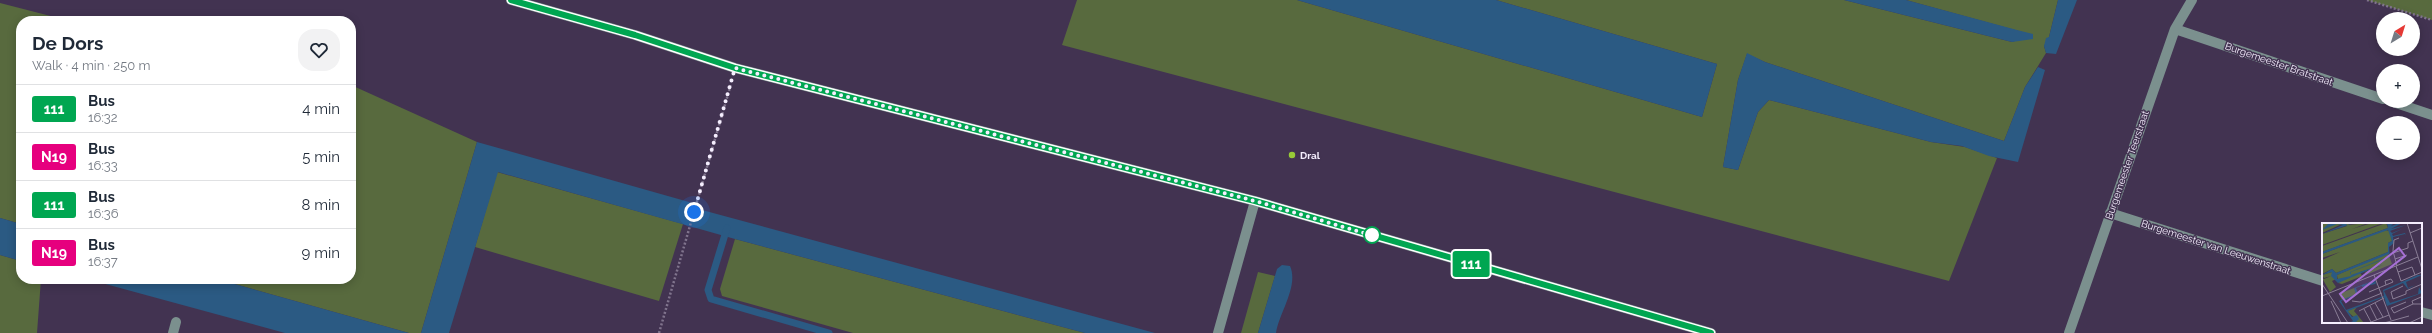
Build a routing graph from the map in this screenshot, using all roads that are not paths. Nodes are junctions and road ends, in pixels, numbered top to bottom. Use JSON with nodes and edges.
{"nodes":[{"id":1,"x":511,"y":0,"type":"edge"},
{"id":2,"x":2192,"y":0,"type":"edge"},
{"id":3,"x":2175,"y":29,"type":"junction"},
{"id":4,"x":2376,"y":97,"type":"edge"},
{"id":5,"x":2411,"y":108,"type":"edge"},
{"id":6,"x":2432,"y":115,"type":"edge"},
{"id":7,"x":1255,"y":201,"type":"junction"},
{"id":8,"x":2110,"y":213,"type":"junction"},
{"id":9,"x":2322,"y":281,"type":"edge"},
{"id":10,"x":2422,"y":312,"type":"edge"},
{"id":11,"x":2432,"y":316,"type":"edge"},
{"id":12,"x":176,"y":322,"type":"dead end"},
{"id":13,"x":173,"y":333,"type":"edge"},
{"id":14,"x":1218,"y":333,"type":"edge"},
{"id":15,"x":1711,"y":333,"type":"edge"},
{"id":16,"x":2069,"y":333,"type":"edge"}],
"edges":[{"from":1,"to":7,"type":"street"},
{"from":2,"to":3,"type":"street","name":"Burgemeester Teerstraat"},
{"from":3,"to":4,"type":"street","name":"Burgemeester Bratstraat"},
{"from":3,"to":8,"type":"street","name":"Burgemeester Teerstraat"},
{"from":5,"to":6,"type":"street"},
{"from":7,"to":14,"type":"street"},
{"from":7,"to":15,"type":"street"},
{"from":8,"to":9,"type":"street","name":"Burgemeester van Leeuwenstraat"},
{"from":8,"to":16,"type":"street","name":"Burgemeester Teerstraat"},
{"from":10,"to":11,"type":"street"},
{"from":12,"to":13,"type":"street"}]}
